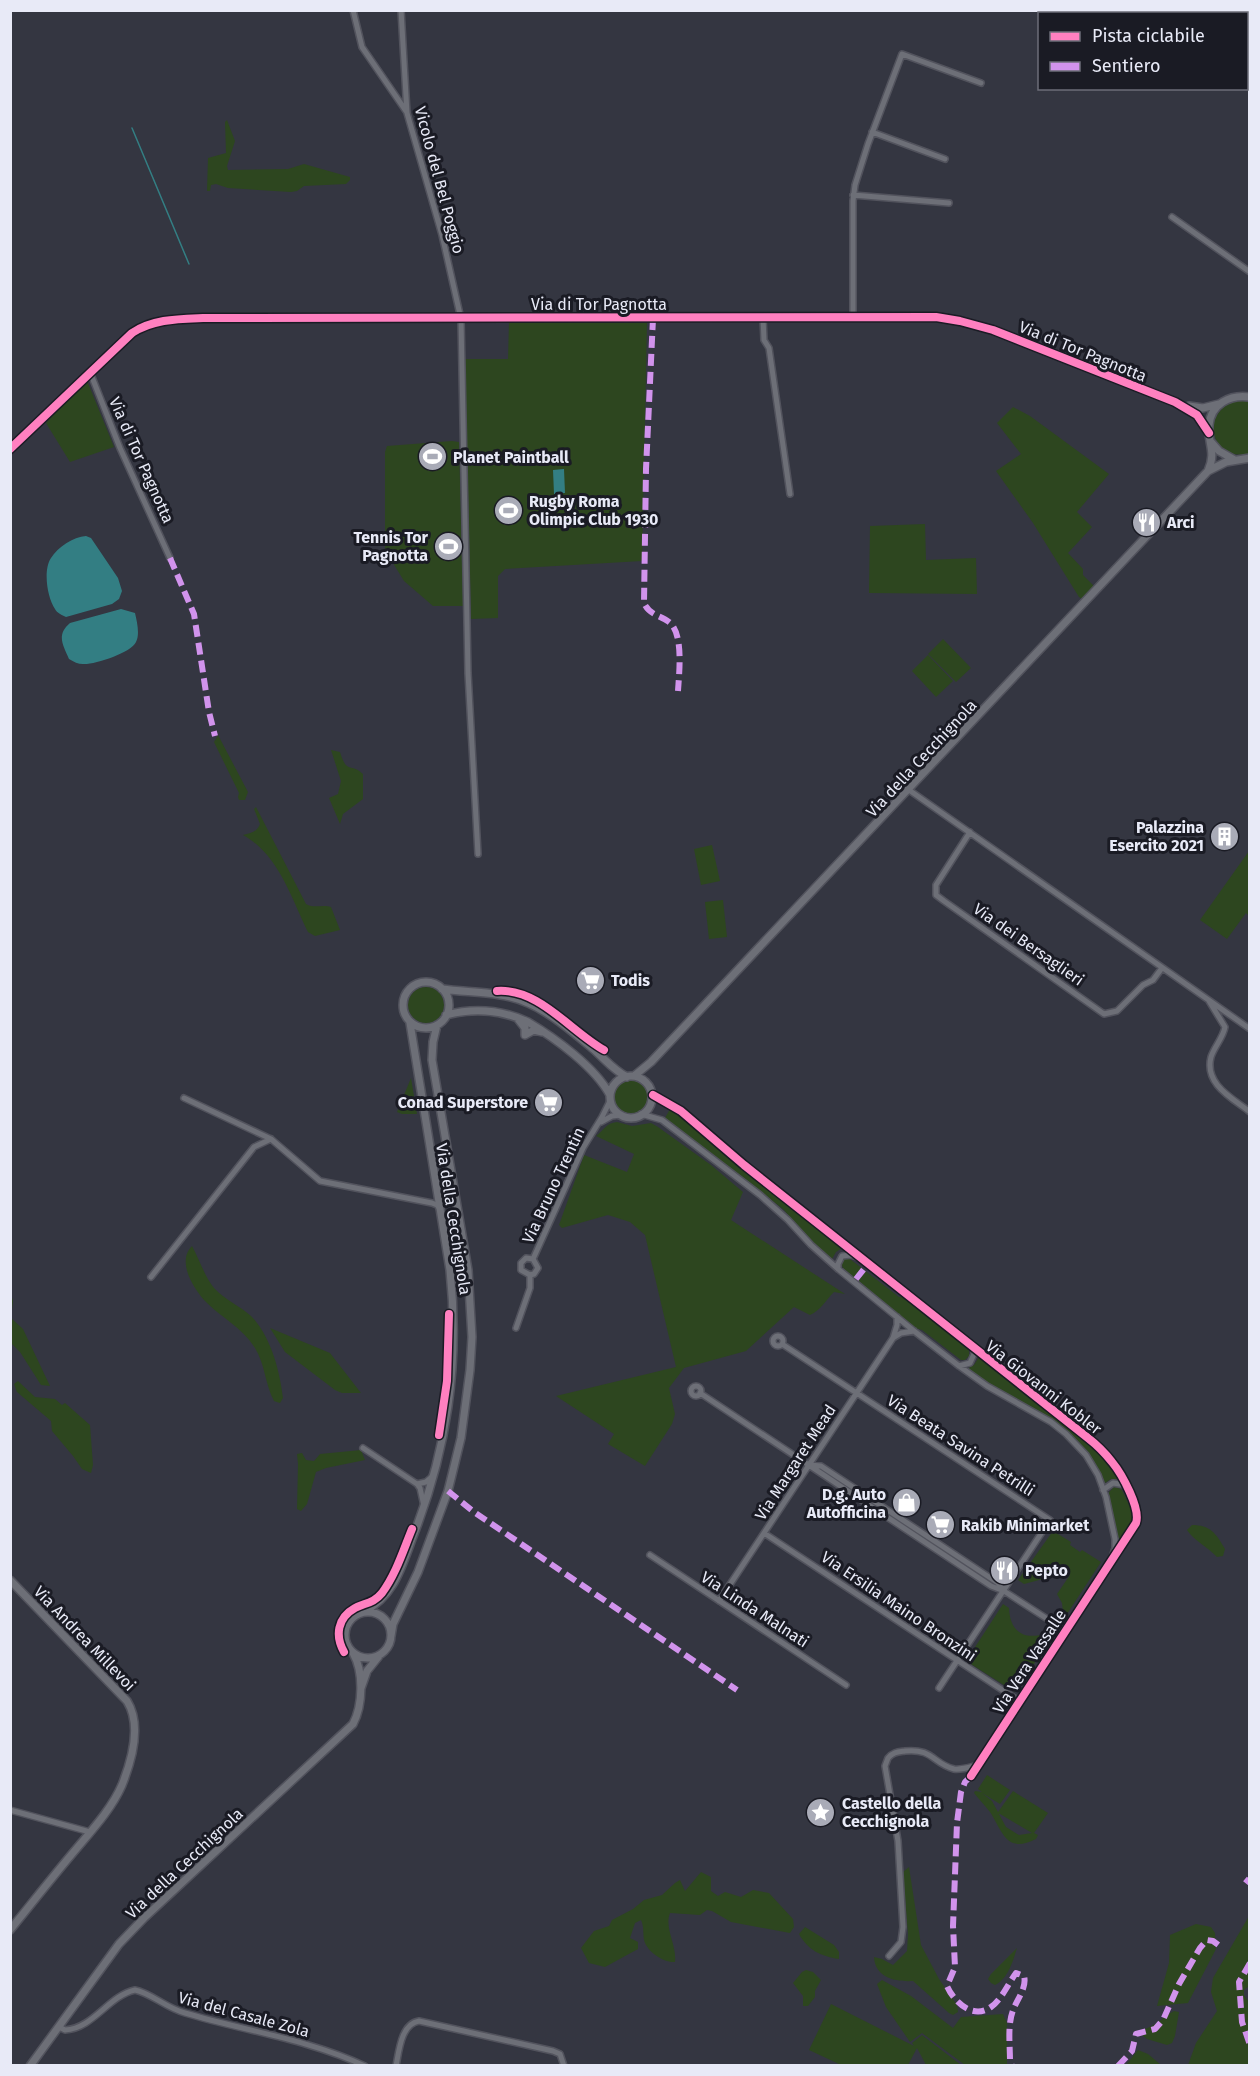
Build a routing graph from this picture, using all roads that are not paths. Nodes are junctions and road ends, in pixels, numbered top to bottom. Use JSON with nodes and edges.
{"nodes":[{"id":1,"x":352,"y":10,"type":"edge"},
{"id":2,"x":402,"y":10,"type":"edge"},
{"id":3,"x":981,"y":83,"type":"dead end"},
{"id":4,"x":407,"y":113,"type":"junction"},
{"id":5,"x":872,"y":132,"type":"junction"},
{"id":6,"x":945,"y":159,"type":"dead end"},
{"id":7,"x":853,"y":195,"type":"junction"},
{"id":8,"x":949,"y":203,"type":"dead end"},
{"id":9,"x":1172,"y":217,"type":"dead end"},
{"id":10,"x":1250,"y":272,"type":"edge"},
{"id":11,"x":763,"y":318,"type":"junction"},
{"id":12,"x":853,"y":318,"type":"junction"},
{"id":13,"x":461,"y":319,"type":"junction"},
{"id":14,"x":90,"y":372,"type":"junction"},
{"id":15,"x":1247,"y":396,"type":"edge"},
{"id":16,"x":1175,"y":402,"type":"junction"},
{"id":17,"x":1220,"y":403,"type":"junction"},
{"id":18,"x":1209,"y":433,"type":"junction"},
{"id":19,"x":1212,"y":443,"type":"junction"},
{"id":20,"x":10,"y":449,"type":"edge"},
{"id":21,"x":1250,"y":458,"type":"edge"},
{"id":22,"x":1236,"y":459,"type":"junction"},
{"id":23,"x":1208,"y":471,"type":"junction"},
{"id":24,"x":790,"y":494,"type":"dead end"},
{"id":25,"x":170,"y":558,"type":"dead end"},
{"id":26,"x":909,"y":790,"type":"junction"},
{"id":27,"x":970,"y":832,"type":"junction"},
{"id":28,"x":478,"y":854,"type":"dead end"},
{"id":29,"x":1162,"y":968,"type":"junction"},
{"id":30,"x":442,"y":989,"type":"junction"},
{"id":31,"x":1208,"y":1000,"type":"junction"},
{"id":32,"x":446,"y":1015,"type":"junction"},
{"id":33,"x":512,"y":1016,"type":"junction"},
{"id":34,"x":410,"y":1023,"type":"junction"},
{"id":35,"x":437,"y":1024,"type":"junction"},
{"id":36,"x":1250,"y":1029,"type":"edge"},
{"id":37,"x":544,"y":1033,"type":"junction"},
{"id":38,"x":651,"y":1062,"type":"junction"},
{"id":39,"x":631,"y":1076,"type":"junction"},
{"id":40,"x":648,"y":1084,"type":"junction"},
{"id":41,"x":653,"y":1095,"type":"junction"},
{"id":42,"x":184,"y":1098,"type":"dead end"},
{"id":43,"x":610,"y":1098,"type":"junction"},
{"id":44,"x":1250,"y":1112,"type":"edge"},
{"id":45,"x":641,"y":1114,"type":"junction"},
{"id":46,"x":621,"y":1115,"type":"junction"},
{"id":47,"x":599,"y":1122,"type":"junction"},
{"id":48,"x":271,"y":1139,"type":"junction"},
{"id":49,"x":437,"y":1189,"type":"junction"},
{"id":50,"x":418,"y":1200,"type":"junction"},
{"id":51,"x":441,"y":1212,"type":"junction"},
{"id":52,"x":533,"y":1259,"type":"junction"},
{"id":53,"x":868,"y":1264,"type":"junction"},
{"id":54,"x":838,"y":1269,"type":"junction"},
{"id":55,"x":530,"y":1275,"type":"junction"},
{"id":56,"x":151,"y":1277,"type":"dead end"},
{"id":57,"x":897,"y":1317,"type":"junction"},
{"id":58,"x":516,"y":1328,"type":"dead end"},
{"id":59,"x":914,"y":1332,"type":"junction"},
{"id":60,"x":893,"y":1338,"type":"junction"},
{"id":61,"x":782,"y":1344,"type":"dead end"},
{"id":62,"x":974,"y":1349,"type":"junction"},
{"id":63,"x":959,"y":1366,"type":"junction"},
{"id":64,"x":857,"y":1392,"type":"junction"},
{"id":65,"x":700,"y":1393,"type":"dead end"},
{"id":66,"x":363,"y":1448,"type":"dead end"},
{"id":67,"x":810,"y":1465,"type":"junction"},
{"id":68,"x":435,"y":1473,"type":"junction"},
{"id":69,"x":417,"y":1484,"type":"junction"},
{"id":70,"x":1126,"y":1485,"type":"junction"},
{"id":71,"x":1103,"y":1490,"type":"junction"},
{"id":72,"x":424,"y":1508,"type":"junction"},
{"id":73,"x":764,"y":1533,"type":"junction"},
{"id":74,"x":650,"y":1555,"type":"dead end"},
{"id":75,"x":1111,"y":1562,"type":"junction"},
{"id":76,"x":10,"y":1580,"type":"edge"},
{"id":77,"x":1004,"y":1591,"type":"junction"},
{"id":78,"x":719,"y":1601,"type":"junction"},
{"id":79,"x":363,"y":1612,"type":"junction"},
{"id":80,"x":1065,"y":1631,"type":"junction"},
{"id":81,"x":391,"y":1636,"type":"junction"},
{"id":82,"x":353,"y":1653,"type":"junction"},
{"id":83,"x":379,"y":1655,"type":"junction"},
{"id":84,"x":957,"y":1661,"type":"junction"},
{"id":85,"x":846,"y":1685,"type":"dead end"},
{"id":86,"x":939,"y":1688,"type":"dead end"},
{"id":87,"x":360,"y":1690,"type":"junction"},
{"id":88,"x":1019,"y":1701,"type":"junction"},
{"id":89,"x":978,"y":1765,"type":"junction"},
{"id":90,"x":971,"y":1776,"type":"dead end"},
{"id":91,"x":10,"y":1810,"type":"edge"},
{"id":92,"x":90,"y":1832,"type":"junction"},
{"id":93,"x":10,"y":1930,"type":"edge"},
{"id":94,"x":889,"y":1956,"type":"dead end"},
{"id":95,"x":59,"y":2027,"type":"junction"},
{"id":96,"x":30,"y":2066,"type":"edge"},
{"id":97,"x":365,"y":2066,"type":"edge"},
{"id":98,"x":396,"y":2066,"type":"edge"},
{"id":99,"x":564,"y":2066,"type":"edge"}],
"edges":[{"from":1,"to":4,"type":"street"},
{"from":2,"to":4,"type":"street","name":"Vicolo del Bel Poggio"},
{"from":3,"to":5,"type":"street"},
{"from":4,"to":13,"type":"street","name":"Vicolo del Bel Poggio"},
{"from":5,"to":6,"type":"street"},
{"from":5,"to":7,"type":"street"},
{"from":7,"to":8,"type":"street"},
{"from":7,"to":12,"type":"street"},
{"from":9,"to":10,"type":"street"},
{"from":11,"to":12,"type":"street","name":"Via di Tor Pagnotta"},
{"from":11,"to":13,"type":"street","name":"Via di Tor Pagnotta"},
{"from":11,"to":24,"type":"street"},
{"from":12,"to":16,"type":"street","name":"Via di Tor Pagnotta"},
{"from":13,"to":14,"type":"street","name":"Via di Tor Pagnotta"},
{"from":13,"to":28,"type":"street"},
{"from":14,"to":20,"type":"street","name":"Via di Tor Pagnotta"},
{"from":14,"to":25,"type":"street","name":"Via di Tor Pagnotta"},
{"from":15,"to":17,"type":"street"},
{"from":16,"to":17,"type":"street","name":"Via di Tor Pagnotta"},
{"from":16,"to":18,"type":"street","name":"Via di Tor Pagnotta"},
{"from":17,"to":18,"type":"street"},
{"from":18,"to":19,"type":"street"},
{"from":19,"to":22,"type":"street"},
{"from":19,"to":23,"type":"street"},
{"from":21,"to":22,"type":"street","name":"Via della Cecchignola"},
{"from":22,"to":23,"type":"street","name":"Via della Cecchignola"},
{"from":23,"to":26,"type":"street","name":"Via della Cecchignola"},
{"from":26,"to":27,"type":"street"},
{"from":26,"to":38,"type":"street","name":"Via della Cecchignola"},
{"from":27,"to":29,"type":"street"},
{"from":27,"to":29,"type":"street","name":"Via dei Bersaglieri"},
{"from":29,"to":31,"type":"street"},
{"from":30,"to":32,"type":"street"},
{"from":30,"to":34,"type":"street"},
{"from":30,"to":39,"type":"street"},
{"from":31,"to":36,"type":"street"},
{"from":31,"to":44,"type":"street"},
{"from":32,"to":33,"type":"street"},
{"from":32,"to":35,"type":"street"},
{"from":33,"to":37,"type":"street"},
{"from":33,"to":37,"type":"street"},
{"from":34,"to":35,"type":"street"},
{"from":34,"to":49,"type":"street","name":"Via della Cecchignola"},
{"from":35,"to":81,"type":"street","name":"Via della Cecchignola"},
{"from":37,"to":43,"type":"street"},
{"from":38,"to":39,"type":"street","name":"Via della Cecchignola"},
{"from":38,"to":40,"type":"street"},
{"from":39,"to":40,"type":"street"},
{"from":39,"to":43,"type":"street"},
{"from":40,"to":41,"type":"street"},
{"from":41,"to":45,"type":"street"},
{"from":41,"to":53,"type":"street","name":"Via Giovanni Kobler"},
{"from":42,"to":48,"type":"street"},
{"from":43,"to":46,"type":"street"},
{"from":43,"to":47,"type":"street","name":"Via Bruno Trentin"},
{"from":45,"to":46,"type":"street"},
{"from":45,"to":54,"type":"street","name":"Via Giovanni Kobler"},
{"from":46,"to":47,"type":"street","name":"Via Bruno Trentin"},
{"from":47,"to":52,"type":"street","name":"Via Bruno Trentin"},
{"from":48,"to":50,"type":"street"},
{"from":48,"to":56,"type":"street"},
{"from":49,"to":50,"type":"street"},
{"from":49,"to":51,"type":"street","name":"Via della Cecchignola"},
{"from":50,"to":51,"type":"street"},
{"from":51,"to":68,"type":"street","name":"Via della Cecchignola"},
{"from":52,"to":55,"type":"street","name":"Via Bruno Trentin"},
{"from":52,"to":55,"type":"street","name":"Via Bruno Trentin"},
{"from":53,"to":54,"type":"street","name":"Via Giovanni Kobler"},
{"from":53,"to":62,"type":"street","name":"Via Giovanni Kobler"},
{"from":54,"to":57,"type":"street","name":"Via Giovanni Kobler"},
{"from":55,"to":58,"type":"street","name":"Via Bruno Trentin"},
{"from":57,"to":59,"type":"street","name":"Via Giovanni Kobler"},
{"from":57,"to":60,"type":"street","name":"Via Margaret Mead"},
{"from":59,"to":60,"type":"street"},
{"from":59,"to":63,"type":"street","name":"Via Giovanni Kobler"},
{"from":60,"to":64,"type":"street","name":"Via Margaret Mead"},
{"from":61,"to":64,"type":"street","name":"Via Beata Savina Petrilli"},
{"from":62,"to":63,"type":"street","name":"Via Giovanni Kobler"},
{"from":62,"to":70,"type":"street","name":"Via Giovanni Kobler"},
{"from":63,"to":71,"type":"street","name":"Via Giovanni Kobler"},
{"from":64,"to":67,"type":"street","name":"Via Margaret Mead"},
{"from":64,"to":77,"type":"street","name":"Via Beata Savina Petrilli"},
{"from":65,"to":67,"type":"street"},
{"from":66,"to":69,"type":"street"},
{"from":67,"to":73,"type":"street","name":"Via Margaret Mead"},
{"from":67,"to":77,"type":"street"},
{"from":68,"to":69,"type":"street"},
{"from":68,"to":72,"type":"street","name":"Via della Cecchignola"},
{"from":69,"to":72,"type":"street"},
{"from":70,"to":71,"type":"street"},
{"from":70,"to":75,"type":"street","name":"Via Giovanni Kobler"},
{"from":71,"to":75,"type":"street","name":"Via Giovanni Kobler"},
{"from":72,"to":79,"type":"street","name":"Via della Cecchignola"},
{"from":73,"to":78,"type":"street","name":"Via Margaret Mead"},
{"from":73,"to":84,"type":"street","name":"Via Ersilia Maino Bronzini"},
{"from":74,"to":78,"type":"street","name":"Via Linda Malnati"},
{"from":75,"to":80,"type":"street","name":"Via Vera Vassalle"},
{"from":76,"to":92,"type":"street","name":"Via Andrea Millevoi"},
{"from":77,"to":80,"type":"street"},
{"from":77,"to":84,"type":"street"},
{"from":78,"to":85,"type":"street","name":"Via Linda Malnati"},
{"from":79,"to":81,"type":"street"},
{"from":79,"to":82,"type":"street"},
{"from":80,"to":88,"type":"street","name":"Via Vera Vassalle"},
{"from":81,"to":83,"type":"street"},
{"from":82,"to":83,"type":"street"},
{"from":82,"to":87,"type":"street","name":"Via della Cecchignola"},
{"from":83,"to":87,"type":"street","name":"Via della Cecchignola"},
{"from":84,"to":86,"type":"street"},
{"from":84,"to":88,"type":"street","name":"Via Ersilia Maino Bronzini"},
{"from":87,"to":95,"type":"street","name":"Via della Cecchignola"},
{"from":88,"to":89,"type":"street","name":"Via Vera Vassalle"},
{"from":89,"to":90,"type":"street","name":"Via Vera Vassalle"},
{"from":89,"to":94,"type":"street"},
{"from":91,"to":92,"type":"street"},
{"from":92,"to":93,"type":"street","name":"Via Andrea Millevoi"},
{"from":95,"to":96,"type":"street","name":"Via della Cecchignola"},
{"from":95,"to":97,"type":"street","name":"Via del Casale Zola"},
{"from":98,"to":99,"type":"street"}]}
